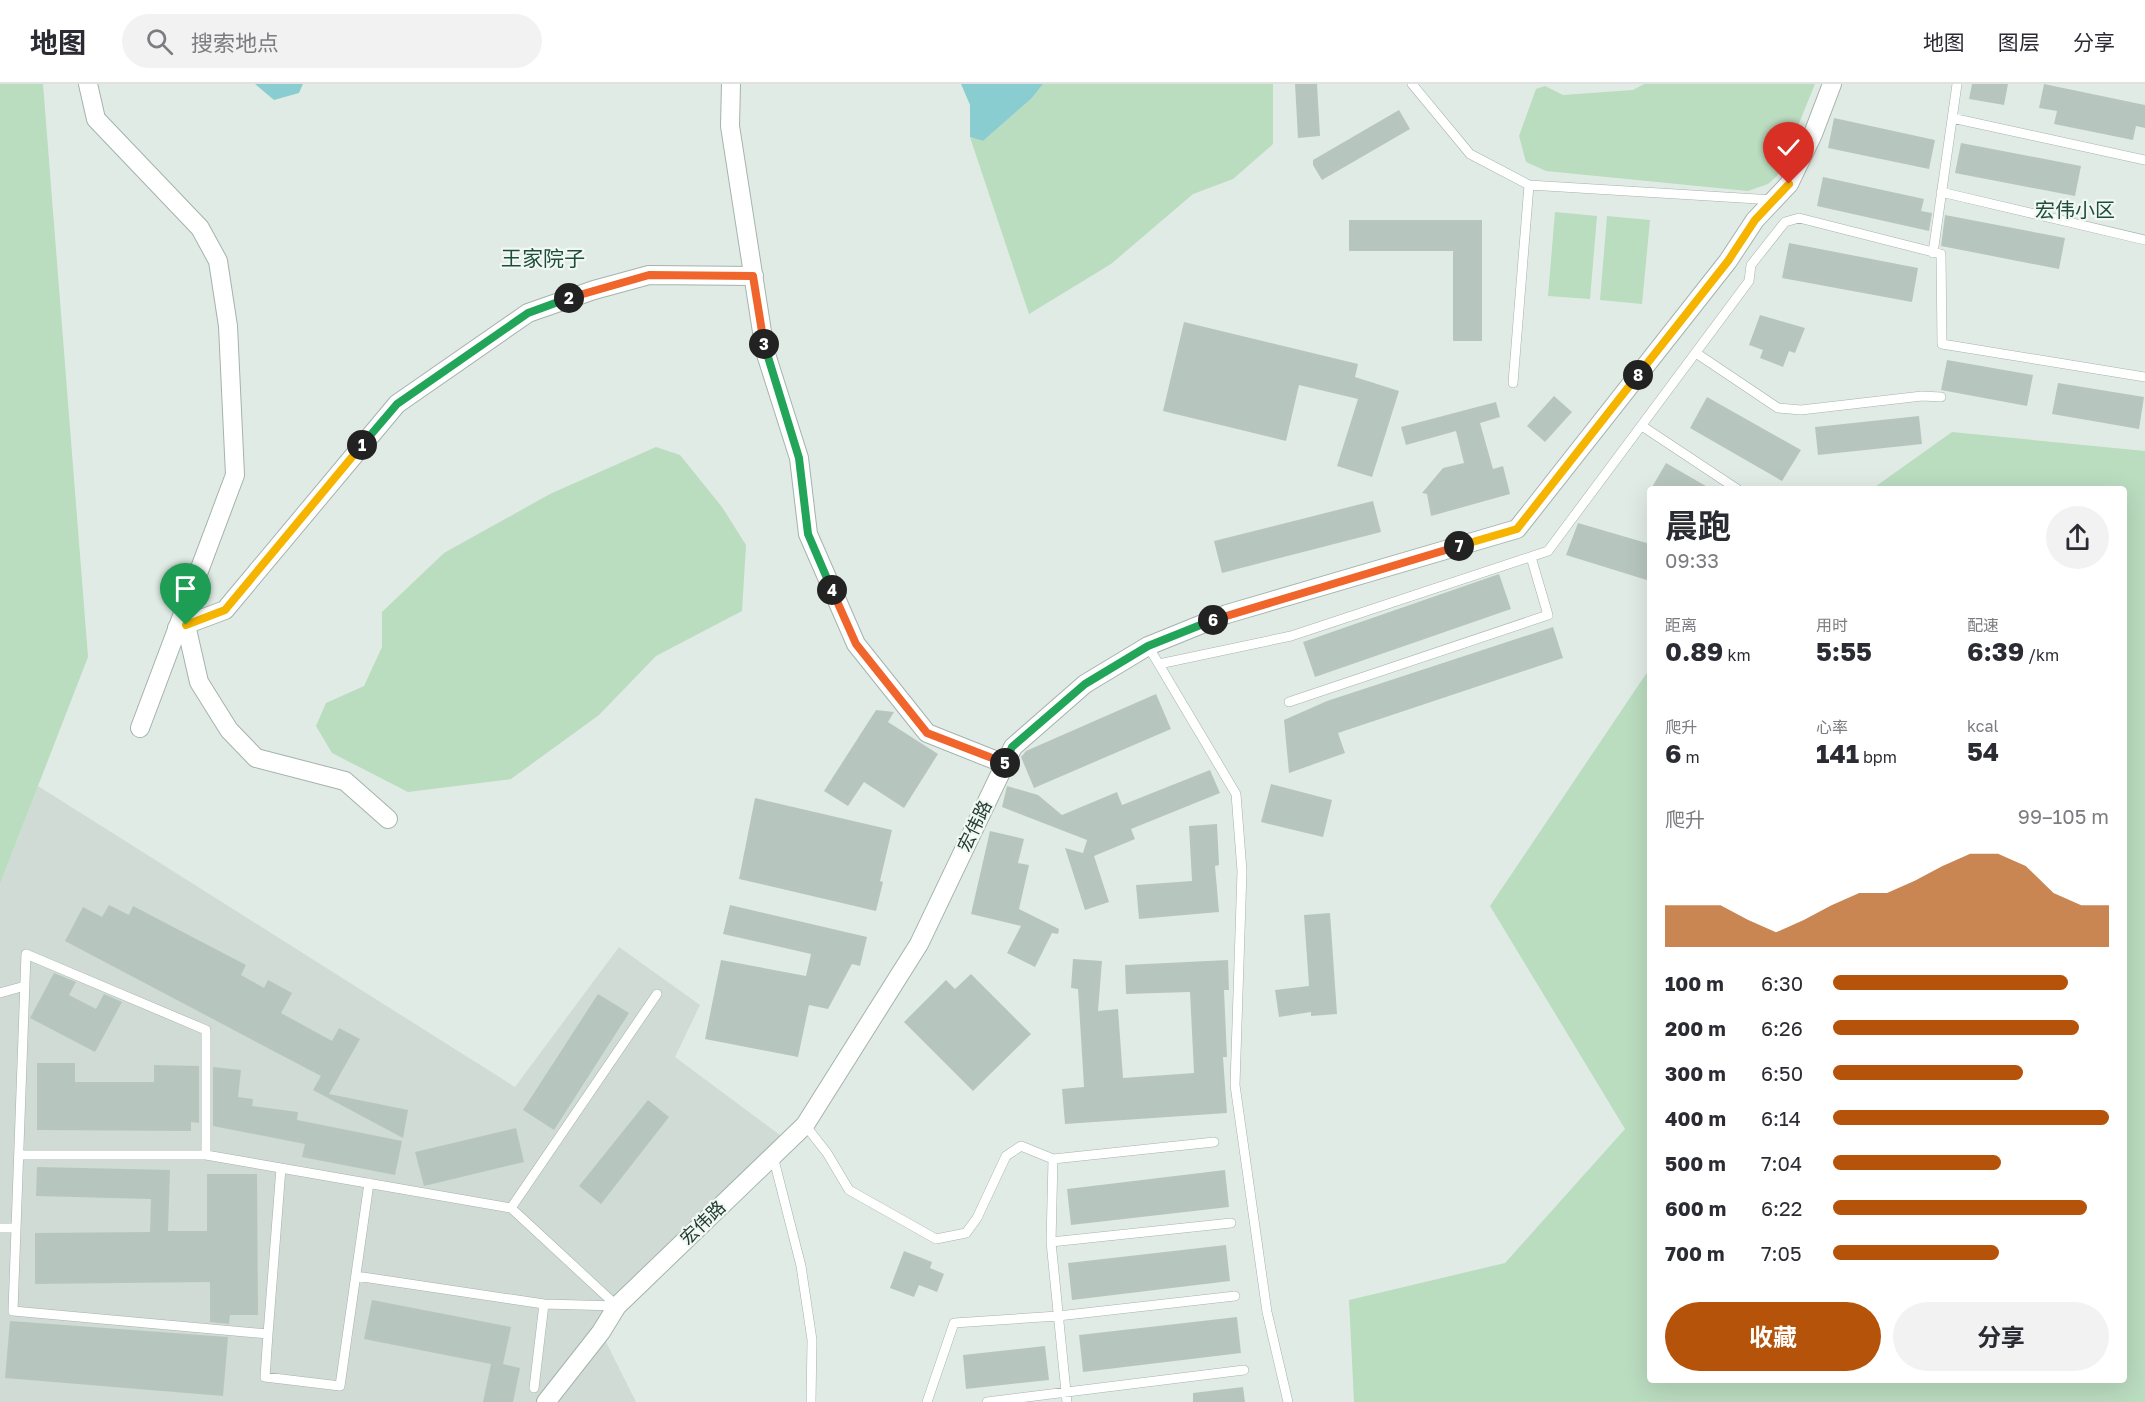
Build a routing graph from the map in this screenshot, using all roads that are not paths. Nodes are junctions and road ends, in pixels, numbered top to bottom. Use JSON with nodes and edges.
{"nodes":[{"id":1,"x":88,"y":84,"type":"edge"},
{"id":2,"x":731,"y":84,"type":"edge"},
{"id":3,"x":1412,"y":84,"type":"edge"},
{"id":4,"x":1832,"y":84,"type":"edge"},
{"id":5,"x":1957,"y":84,"type":"edge"},
{"id":6,"x":1952,"y":118,"type":"junction"},
{"id":7,"x":2145,"y":160,"type":"edge"},
{"id":8,"x":1529,"y":184,"type":"junction"},
{"id":9,"x":1941,"y":192,"type":"junction"},
{"id":10,"x":1774,"y":200,"type":"junction"},
{"id":11,"x":2145,"y":240,"type":"edge"},
{"id":12,"x":1933,"y":253,"type":"junction"},
{"id":13,"x":753,"y":276,"type":"junction"},
{"id":14,"x":1696,"y":353,"type":"junction"},
{"id":15,"x":2145,"y":377,"type":"edge"},
{"id":16,"x":1513,"y":382,"type":"dead end"},
{"id":17,"x":1941,"y":397,"type":"dead end"},
{"id":18,"x":1642,"y":426,"type":"junction"},
{"id":19,"x":1732,"y":486,"type":"edge"},
{"id":20,"x":1531,"y":557,"type":"junction"},
{"id":21,"x":182,"y":627,"type":"junction"},
{"id":22,"x":1148,"y":646,"type":"junction"},
{"id":23,"x":1159,"y":664,"type":"junction"},
{"id":24,"x":1288,"y":702,"type":"dead end"},
{"id":25,"x":140,"y":728,"type":"dead end"},
{"id":26,"x":1005,"y":764,"type":"junction"},
{"id":27,"x":388,"y":819,"type":"dead end"},
{"id":28,"x":25,"y":986,"type":"junction"},
{"id":29,"x":0,"y":993,"type":"edge"},
{"id":30,"x":657,"y":994,"type":"dead end"},
{"id":31,"x":806,"y":1125,"type":"junction"},
{"id":32,"x":1215,"y":1142,"type":"dead end"},
{"id":33,"x":19,"y":1155,"type":"junction"},
{"id":34,"x":206,"y":1155,"type":"junction"},
{"id":35,"x":773,"y":1156,"type":"junction"},
{"id":36,"x":1053,"y":1159,"type":"junction"},
{"id":37,"x":281,"y":1168,"type":"junction"},
{"id":38,"x":369,"y":1183,"type":"junction"},
{"id":39,"x":511,"y":1208,"type":"junction"},
{"id":40,"x":1232,"y":1223,"type":"dead end"},
{"id":41,"x":0,"y":1228,"type":"edge"},
{"id":42,"x":16,"y":1228,"type":"junction"},
{"id":43,"x":1051,"y":1242,"type":"junction"},
{"id":44,"x":356,"y":1276,"type":"junction"},
{"id":45,"x":1235,"y":1296,"type":"dead end"},
{"id":46,"x":544,"y":1304,"type":"junction"},
{"id":47,"x":617,"y":1306,"type":"junction"},
{"id":48,"x":1058,"y":1316,"type":"junction"},
{"id":49,"x":268,"y":1334,"type":"junction"},
{"id":50,"x":1244,"y":1370,"type":"dead end"},
{"id":51,"x":534,"y":1388,"type":"dead end"},
{"id":52,"x":1065,"y":1391,"type":"junction"},
{"id":53,"x":546,"y":1402,"type":"edge"},
{"id":54,"x":811,"y":1402,"type":"edge"},
{"id":55,"x":927,"y":1402,"type":"edge"},
{"id":56,"x":987,"y":1402,"type":"edge"},
{"id":57,"x":1066,"y":1402,"type":"edge"},
{"id":58,"x":1288,"y":1402,"type":"edge"}],
"edges":[{"from":1,"to":21,"type":"street"},
{"from":2,"to":13,"type":"street"},
{"from":3,"to":8,"type":"lane"},
{"from":4,"to":10,"type":"street","name":"宏伟路"},
{"from":5,"to":6,"type":"lane"},
{"from":6,"to":7,"type":"lane"},
{"from":6,"to":9,"type":"lane"},
{"from":8,"to":10,"type":"lane"},
{"from":8,"to":16,"type":"lane"},
{"from":9,"to":11,"type":"lane"},
{"from":9,"to":12,"type":"lane"},
{"from":10,"to":22,"type":"street","name":"宏伟路"},
{"from":12,"to":14,"type":"lane"},
{"from":12,"to":15,"type":"lane"},
{"from":13,"to":21,"type":"street"},
{"from":13,"to":26,"type":"street"},
{"from":14,"to":17,"type":"lane"},
{"from":14,"to":18,"type":"lane"},
{"from":18,"to":19,"type":"lane"},
{"from":18,"to":20,"type":"lane"},
{"from":20,"to":23,"type":"lane"},
{"from":20,"to":24,"type":"lane"},
{"from":21,"to":25,"type":"street"},
{"from":21,"to":27,"type":"street"},
{"from":22,"to":23,"type":"lane"},
{"from":22,"to":26,"type":"street","name":"宏伟路"},
{"from":23,"to":58,"type":"lane"},
{"from":26,"to":31,"type":"street","name":"宏伟路"},
{"from":28,"to":29,"type":"lane"},
{"from":28,"to":33,"type":"lane"},
{"from":28,"to":34,"type":"lane"},
{"from":30,"to":39,"type":"lane"},
{"from":31,"to":35,"type":"street","name":"宏伟路"},
{"from":31,"to":36,"type":"lane"},
{"from":32,"to":36,"type":"lane"},
{"from":33,"to":34,"type":"lane"},
{"from":33,"to":42,"type":"lane"},
{"from":34,"to":37,"type":"lane"},
{"from":35,"to":47,"type":"street","name":"宏伟路"},
{"from":35,"to":54,"type":"lane"},
{"from":36,"to":43,"type":"lane"},
{"from":37,"to":38,"type":"lane"},
{"from":37,"to":49,"type":"lane"},
{"from":38,"to":39,"type":"lane"},
{"from":38,"to":44,"type":"lane"},
{"from":39,"to":47,"type":"lane"},
{"from":40,"to":43,"type":"lane"},
{"from":41,"to":42,"type":"lane"},
{"from":42,"to":49,"type":"lane"},
{"from":43,"to":48,"type":"lane"},
{"from":44,"to":46,"type":"lane"},
{"from":44,"to":49,"type":"lane"},
{"from":45,"to":48,"type":"lane"},
{"from":46,"to":47,"type":"lane"},
{"from":46,"to":51,"type":"lane"},
{"from":47,"to":53,"type":"street","name":"宏伟路"},
{"from":48,"to":52,"type":"lane"},
{"from":48,"to":55,"type":"lane"},
{"from":50,"to":52,"type":"lane"},
{"from":52,"to":56,"type":"lane"},
{"from":52,"to":57,"type":"lane"}]}
